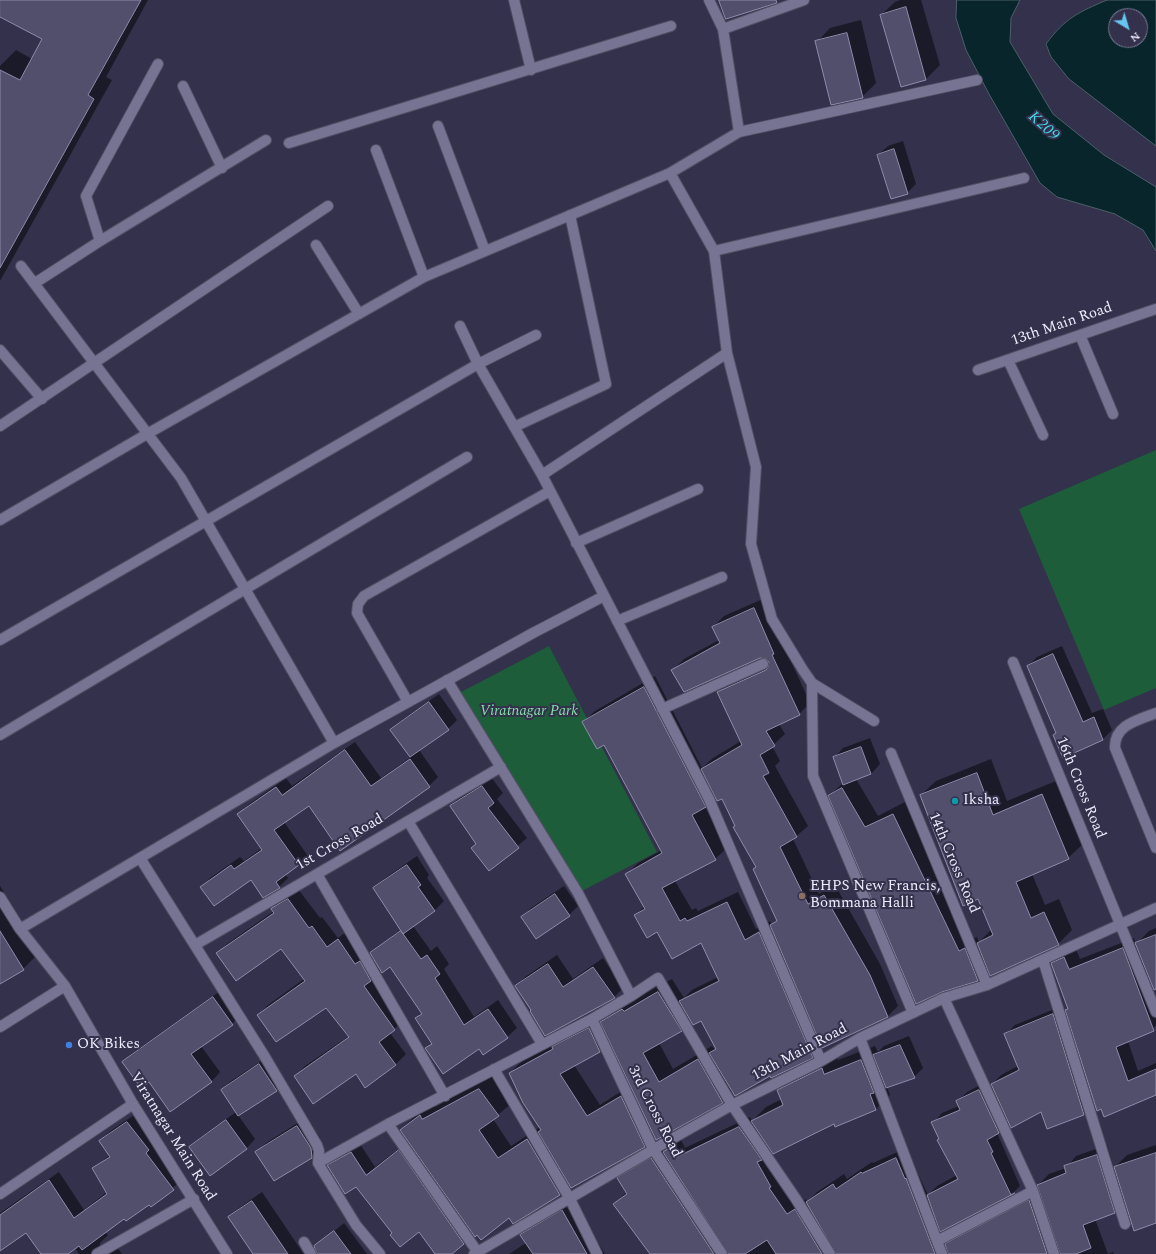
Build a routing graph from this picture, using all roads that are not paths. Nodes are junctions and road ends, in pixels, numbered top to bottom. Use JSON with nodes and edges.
{"nodes":[{"id":1,"x":514,"y":0,"type":"edge"},
{"id":2,"x":709,"y":0,"type":"edge"},
{"id":3,"x":804,"y":0,"type":"edge"},
{"id":4,"x":671,"y":26,"type":"dead end"},
{"id":5,"x":722,"y":29,"type":"junction"},
{"id":6,"x":158,"y":64,"type":"dead end"},
{"id":7,"x":531,"y":70,"type":"junction"},
{"id":8,"x":977,"y":80,"type":"dead end"},
{"id":9,"x":183,"y":86,"type":"dead end"},
{"id":10,"x":438,"y":126,"type":"dead end"},
{"id":11,"x":739,"y":132,"type":"junction"},
{"id":12,"x":266,"y":140,"type":"dead end"},
{"id":13,"x":289,"y":144,"type":"dead end"},
{"id":14,"x":376,"y":150,"type":"dead end"},
{"id":15,"x":222,"y":168,"type":"junction"},
{"id":16,"x":670,"y":173,"type":"junction"},
{"id":17,"x":1024,"y":178,"type":"dead end"},
{"id":18,"x":328,"y":206,"type":"dead end"},
{"id":19,"x":570,"y":215,"type":"junction"},
{"id":20,"x":100,"y":241,"type":"junction"},
{"id":21,"x":316,"y":245,"type":"dead end"},
{"id":22,"x":485,"y":251,"type":"junction"},
{"id":23,"x":714,"y":251,"type":"junction"},
{"id":24,"x":21,"y":266,"type":"dead end"},
{"id":25,"x":424,"y":277,"type":"junction"},
{"id":26,"x":35,"y":283,"type":"junction"},
{"id":27,"x":1156,"y":308,"type":"edge"},
{"id":28,"x":359,"y":314,"type":"junction"},
{"id":29,"x":460,"y":326,"type":"dead end"},
{"id":30,"x":536,"y":335,"type":"dead end"},
{"id":31,"x":1080,"y":335,"type":"junction"},
{"id":32,"x":0,"y":350,"type":"edge"},
{"id":33,"x":727,"y":353,"type":"junction"},
{"id":34,"x":1008,"y":360,"type":"junction"},
{"id":35,"x":93,"y":362,"type":"junction"},
{"id":36,"x":478,"y":364,"type":"junction"},
{"id":37,"x":978,"y":370,"type":"dead end"},
{"id":38,"x":42,"y":399,"type":"junction"},
{"id":39,"x":1113,"y":414,"type":"dead end"},
{"id":40,"x":0,"y":426,"type":"edge"},
{"id":41,"x":514,"y":427,"type":"junction"},
{"id":42,"x":147,"y":434,"type":"junction"},
{"id":43,"x":1043,"y":435,"type":"dead end"},
{"id":44,"x":468,"y":457,"type":"dead end"},
{"id":45,"x":542,"y":475,"type":"junction"},
{"id":46,"x":698,"y":489,"type":"dead end"},
{"id":47,"x":550,"y":491,"type":"junction"},
{"id":48,"x":0,"y":520,"type":"edge"},
{"id":49,"x":206,"y":521,"type":"junction"},
{"id":50,"x":576,"y":543,"type":"junction"},
{"id":51,"x":722,"y":577,"type":"dead end"},
{"id":52,"x":245,"y":589,"type":"junction"},
{"id":53,"x":604,"y":596,"type":"junction"},
{"id":54,"x":617,"y":621,"type":"junction"},
{"id":55,"x":0,"y":640,"type":"edge"},
{"id":56,"x":1013,"y":662,"type":"dead end"},
{"id":57,"x":763,"y":664,"type":"dead end"},
{"id":58,"x":447,"y":680,"type":"junction"},
{"id":59,"x":812,"y":683,"type":"junction"},
{"id":60,"x":408,"y":702,"type":"junction"},
{"id":61,"x":662,"y":709,"type":"junction"},
{"id":62,"x":1156,"y":712,"type":"edge"},
{"id":63,"x":874,"y":721,"type":"dead end"},
{"id":64,"x":0,"y":735,"type":"edge"},
{"id":65,"x":334,"y":743,"type":"junction"},
{"id":66,"x":891,"y":753,"type":"dead end"},
{"id":67,"x":501,"y":767,"type":"junction"},
{"id":68,"x":408,"y":821,"type":"junction"},
{"id":69,"x":1156,"y":848,"type":"edge"},
{"id":70,"x":140,"y":858,"type":"junction"},
{"id":71,"x":317,"y":874,"type":"junction"},
{"id":72,"x":0,"y":897,"type":"edge"},
{"id":73,"x":1156,"y":908,"type":"edge"},
{"id":74,"x":1120,"y":925,"type":"junction"},
{"id":75,"x":20,"y":929,"type":"junction"},
{"id":76,"x":195,"y":945,"type":"junction"},
{"id":77,"x":1043,"y":960,"type":"junction"},
{"id":78,"x":987,"y":985,"type":"junction"},
{"id":79,"x":65,"y":986,"type":"junction"},
{"id":80,"x":631,"y":996,"type":"junction"},
{"id":81,"x":944,"y":998,"type":"junction"},
{"id":82,"x":1156,"y":1012,"type":"edge"},
{"id":83,"x":913,"y":1013,"type":"junction"},
{"id":84,"x":592,"y":1019,"type":"junction"},
{"id":85,"x":0,"y":1027,"type":"edge"},
{"id":86,"x":860,"y":1038,"type":"junction"},
{"id":87,"x":542,"y":1044,"type":"junction"},
{"id":88,"x":821,"y":1061,"type":"junction"},
{"id":89,"x":494,"y":1069,"type":"junction"},
{"id":90,"x":445,"y":1096,"type":"junction"},
{"id":91,"x":133,"y":1104,"type":"junction"},
{"id":92,"x":732,"y":1105,"type":"junction"},
{"id":93,"x":388,"y":1124,"type":"junction"},
{"id":94,"x":653,"y":1149,"type":"junction"},
{"id":95,"x":318,"y":1163,"type":"junction"},
{"id":96,"x":1033,"y":1191,"type":"junction"},
{"id":97,"x":0,"y":1194,"type":"edge"},
{"id":98,"x":194,"y":1199,"type":"junction"},
{"id":99,"x":570,"y":1199,"type":"junction"},
{"id":100,"x":1125,"y":1224,"type":"dead end"},
{"id":101,"x":937,"y":1241,"type":"junction"},
{"id":102,"x":304,"y":1242,"type":"dead end"},
{"id":103,"x":477,"y":1253,"type":"edge"},
{"id":104,"x":98,"y":1254,"type":"edge"},
{"id":105,"x":227,"y":1254,"type":"edge"},
{"id":106,"x":311,"y":1254,"type":"edge"},
{"id":107,"x":380,"y":1254,"type":"edge"},
{"id":108,"x":598,"y":1254,"type":"edge"},
{"id":109,"x":722,"y":1254,"type":"edge"},
{"id":110,"x":830,"y":1254,"type":"edge"},
{"id":111,"x":942,"y":1254,"type":"edge"},
{"id":112,"x":1054,"y":1254,"type":"edge"}],
"edges":[{"from":1,"to":7,"type":"street"},
{"from":2,"to":5,"type":"street"},
{"from":3,"to":5,"type":"street"},
{"from":4,"to":7,"type":"street"},
{"from":5,"to":11,"type":"street"},
{"from":6,"to":20,"type":"street"},
{"from":7,"to":13,"type":"street"},
{"from":8,"to":11,"type":"street"},
{"from":9,"to":15,"type":"street"},
{"from":10,"to":22,"type":"street"},
{"from":11,"to":16,"type":"street"},
{"from":12,"to":15,"type":"street"},
{"from":14,"to":25,"type":"street"},
{"from":15,"to":20,"type":"street"},
{"from":16,"to":19,"type":"street"},
{"from":16,"to":23,"type":"street"},
{"from":17,"to":23,"type":"street"},
{"from":18,"to":35,"type":"street"},
{"from":19,"to":22,"type":"street"},
{"from":19,"to":41,"type":"street"},
{"from":20,"to":26,"type":"street"},
{"from":21,"to":28,"type":"street"},
{"from":22,"to":25,"type":"street"},
{"from":23,"to":33,"type":"street"},
{"from":24,"to":26,"type":"street"},
{"from":25,"to":28,"type":"street"},
{"from":26,"to":35,"type":"street"},
{"from":27,"to":31,"type":"street","name":"13th Main Road"},
{"from":28,"to":42,"type":"street"},
{"from":29,"to":36,"type":"street"},
{"from":30,"to":36,"type":"street"},
{"from":31,"to":34,"type":"street","name":"13th Main Road"},
{"from":31,"to":39,"type":"street"},
{"from":32,"to":38,"type":"street"},
{"from":33,"to":45,"type":"street"},
{"from":33,"to":59,"type":"street"},
{"from":34,"to":37,"type":"street","name":"13th Main Road"},
{"from":34,"to":43,"type":"street"},
{"from":35,"to":38,"type":"street"},
{"from":35,"to":42,"type":"street"},
{"from":36,"to":41,"type":"street"},
{"from":36,"to":49,"type":"street"},
{"from":38,"to":40,"type":"street"},
{"from":41,"to":45,"type":"street"},
{"from":42,"to":48,"type":"street"},
{"from":42,"to":49,"type":"street"},
{"from":44,"to":52,"type":"street"},
{"from":45,"to":47,"type":"street"},
{"from":46,"to":50,"type":"street"},
{"from":47,"to":50,"type":"street"},
{"from":47,"to":60,"type":"street"},
{"from":49,"to":52,"type":"street"},
{"from":49,"to":55,"type":"street"},
{"from":50,"to":53,"type":"street"},
{"from":51,"to":54,"type":"street"},
{"from":52,"to":64,"type":"street"},
{"from":52,"to":65,"type":"street"},
{"from":53,"to":54,"type":"street"},
{"from":53,"to":58,"type":"street"},
{"from":54,"to":61,"type":"street"},
{"from":56,"to":74,"type":"street","name":"16th Cross Road"},
{"from":57,"to":61,"type":"street"},
{"from":58,"to":60,"type":"street"},
{"from":58,"to":67,"type":"street"},
{"from":59,"to":63,"type":"street"},
{"from":59,"to":83,"type":"street"},
{"from":60,"to":65,"type":"street"},
{"from":61,"to":88,"type":"street"},
{"from":62,"to":69,"type":"street"},
{"from":65,"to":70,"type":"street"},
{"from":66,"to":78,"type":"street","name":"14th Cross Road"},
{"from":67,"to":68,"type":"street","name":"1st Cross Road"},
{"from":67,"to":80,"type":"street"},
{"from":68,"to":71,"type":"street","name":"1st Cross Road"},
{"from":68,"to":87,"type":"street"},
{"from":70,"to":75,"type":"street"},
{"from":70,"to":76,"type":"street"},
{"from":71,"to":76,"type":"street","name":"1st Cross Road"},
{"from":71,"to":90,"type":"street"},
{"from":72,"to":75,"type":"street","name":"Viratnagar Main Road"},
{"from":73,"to":74,"type":"street","name":"13th Main Road"},
{"from":74,"to":77,"type":"street","name":"13th Main Road"},
{"from":74,"to":82,"type":"street","name":"16th Cross Road"},
{"from":75,"to":79,"type":"street","name":"Viratnagar Main Road"},
{"from":76,"to":95,"type":"street"},
{"from":77,"to":78,"type":"street","name":"13th Main Road"},
{"from":77,"to":100,"type":"street"},
{"from":78,"to":81,"type":"street","name":"13th Main Road"},
{"from":79,"to":85,"type":"street"},
{"from":79,"to":91,"type":"street","name":"Viratnagar Main Road"},
{"from":80,"to":84,"type":"street"},
{"from":80,"to":92,"type":"street"},
{"from":81,"to":83,"type":"street","name":"13th Main Road"},
{"from":81,"to":96,"type":"street"},
{"from":83,"to":86,"type":"street","name":"13th Main Road"},
{"from":84,"to":87,"type":"street"},
{"from":84,"to":94,"type":"street","name":"3rd Cross Road"},
{"from":86,"to":88,"type":"street","name":"13th Main Road"},
{"from":86,"to":101,"type":"street"},
{"from":87,"to":89,"type":"street"},
{"from":88,"to":92,"type":"street","name":"13th Main Road"},
{"from":89,"to":90,"type":"street"},
{"from":89,"to":99,"type":"street"},
{"from":90,"to":93,"type":"street"},
{"from":91,"to":97,"type":"street"},
{"from":91,"to":98,"type":"street","name":"Viratnagar Main Road"},
{"from":92,"to":94,"type":"street","name":"13th Main Road"},
{"from":92,"to":110,"type":"street"},
{"from":93,"to":95,"type":"street"},
{"from":93,"to":103,"type":"street"},
{"from":94,"to":99,"type":"street","name":"13th Main Road"},
{"from":94,"to":109,"type":"street","name":"3rd Cross Road"},
{"from":95,"to":107,"type":"street"},
{"from":96,"to":101,"type":"street"},
{"from":96,"to":112,"type":"street"},
{"from":98,"to":104,"type":"street"},
{"from":98,"to":105,"type":"street","name":"Viratnagar Main Road"},
{"from":99,"to":103,"type":"street","name":"13th Main Road"},
{"from":99,"to":108,"type":"street"},
{"from":101,"to":111,"type":"street"},
{"from":102,"to":106,"type":"street"}]}
